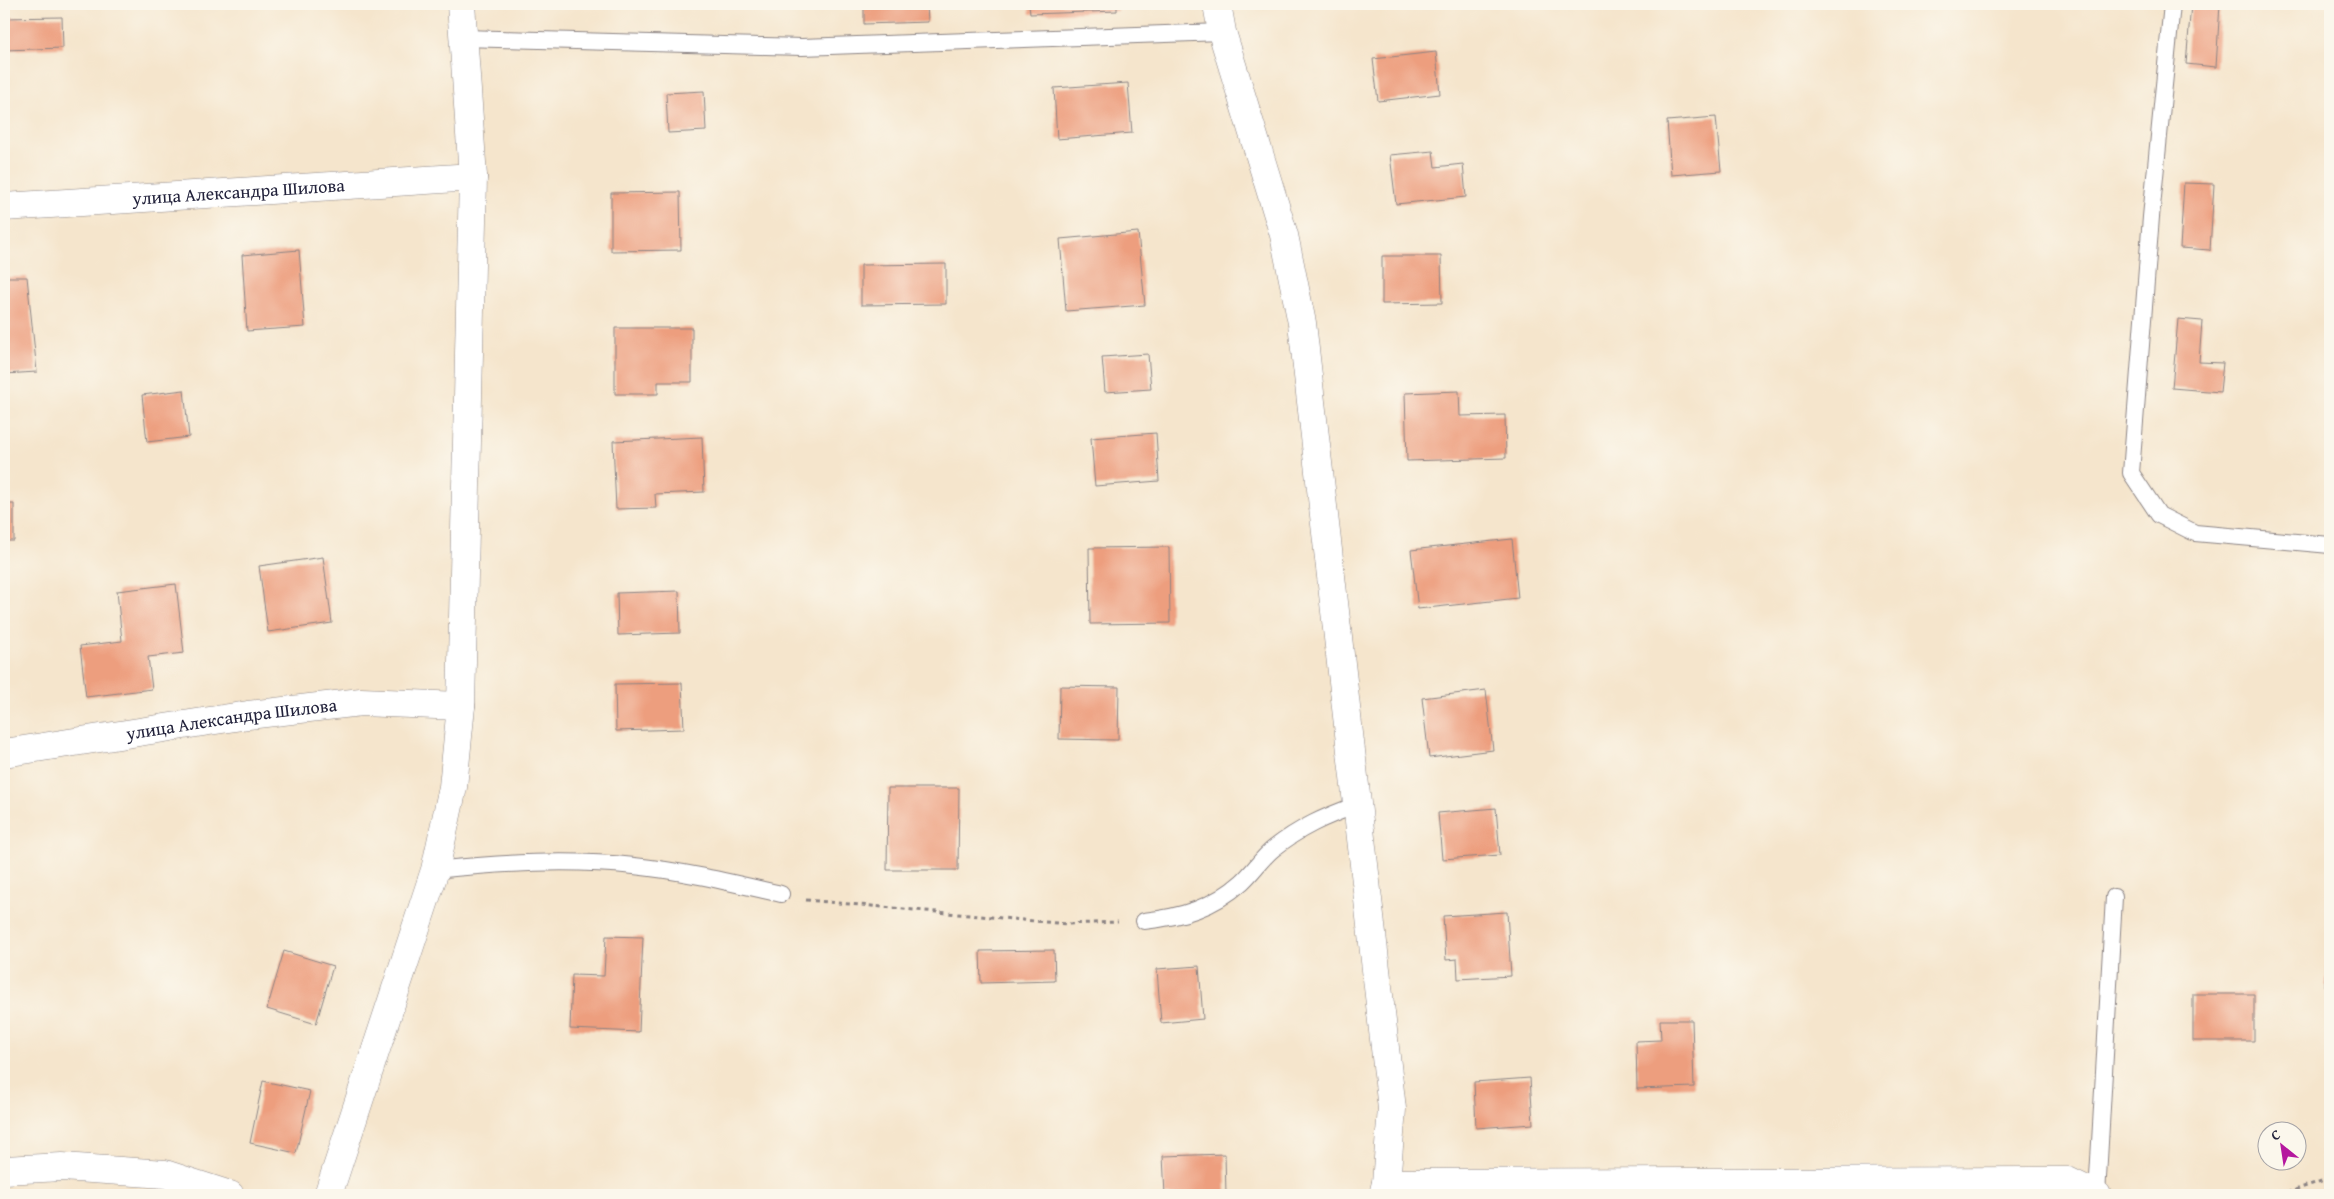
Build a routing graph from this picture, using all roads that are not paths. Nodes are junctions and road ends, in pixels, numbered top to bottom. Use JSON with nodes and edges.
{"nodes":[{"id":1,"x":461,"y":4,"type":"edge"},
{"id":2,"x":1217,"y":4,"type":"edge"},
{"id":3,"x":2172,"y":4,"type":"edge"},
{"id":4,"x":1222,"y":32,"type":"junction"},
{"id":5,"x":463,"y":38,"type":"junction"},
{"id":6,"x":473,"y":177,"type":"junction"},
{"id":7,"x":4,"y":207,"type":"edge"},
{"id":8,"x":2330,"y":545,"type":"edge"},
{"id":9,"x":461,"y":706,"type":"junction"},
{"id":10,"x":4,"y":753,"type":"edge"},
{"id":11,"x":1357,"y":805,"type":"junction"},
{"id":12,"x":435,"y":870,"type":"junction"},
{"id":13,"x":781,"y":894,"type":"road end"},
{"id":14,"x":2114,"y":897,"type":"dead end"},
{"id":15,"x":1144,"y":921,"type":"road end"},
{"id":16,"x":4,"y":1170,"type":"edge"},
{"id":17,"x":1385,"y":1189,"type":"edge"},
{"id":18,"x":230,"y":1195,"type":"edge"},
{"id":19,"x":328,"y":1195,"type":"edge"},
{"id":20,"x":2097,"y":1195,"type":"edge"}],
"edges":[{"from":1,"to":5,"type":"street"},
{"from":2,"to":4,"type":"street"},
{"from":3,"to":8,"type":"lane"},
{"from":4,"to":5,"type":"lane"},
{"from":4,"to":11,"type":"street"},
{"from":5,"to":6,"type":"street"},
{"from":6,"to":7,"type":"street","name":"улица Александра Шилова"},
{"from":6,"to":9,"type":"street"},
{"from":9,"to":10,"type":"street","name":"улица Александра Шилова"},
{"from":9,"to":12,"type":"street"},
{"from":11,"to":15,"type":"lane"},
{"from":11,"to":17,"type":"street"},
{"from":12,"to":13,"type":"lane"},
{"from":12,"to":19,"type":"street"},
{"from":14,"to":20,"type":"lane"},
{"from":16,"to":18,"type":"street"},
{"from":17,"to":20,"type":"street"}]}
